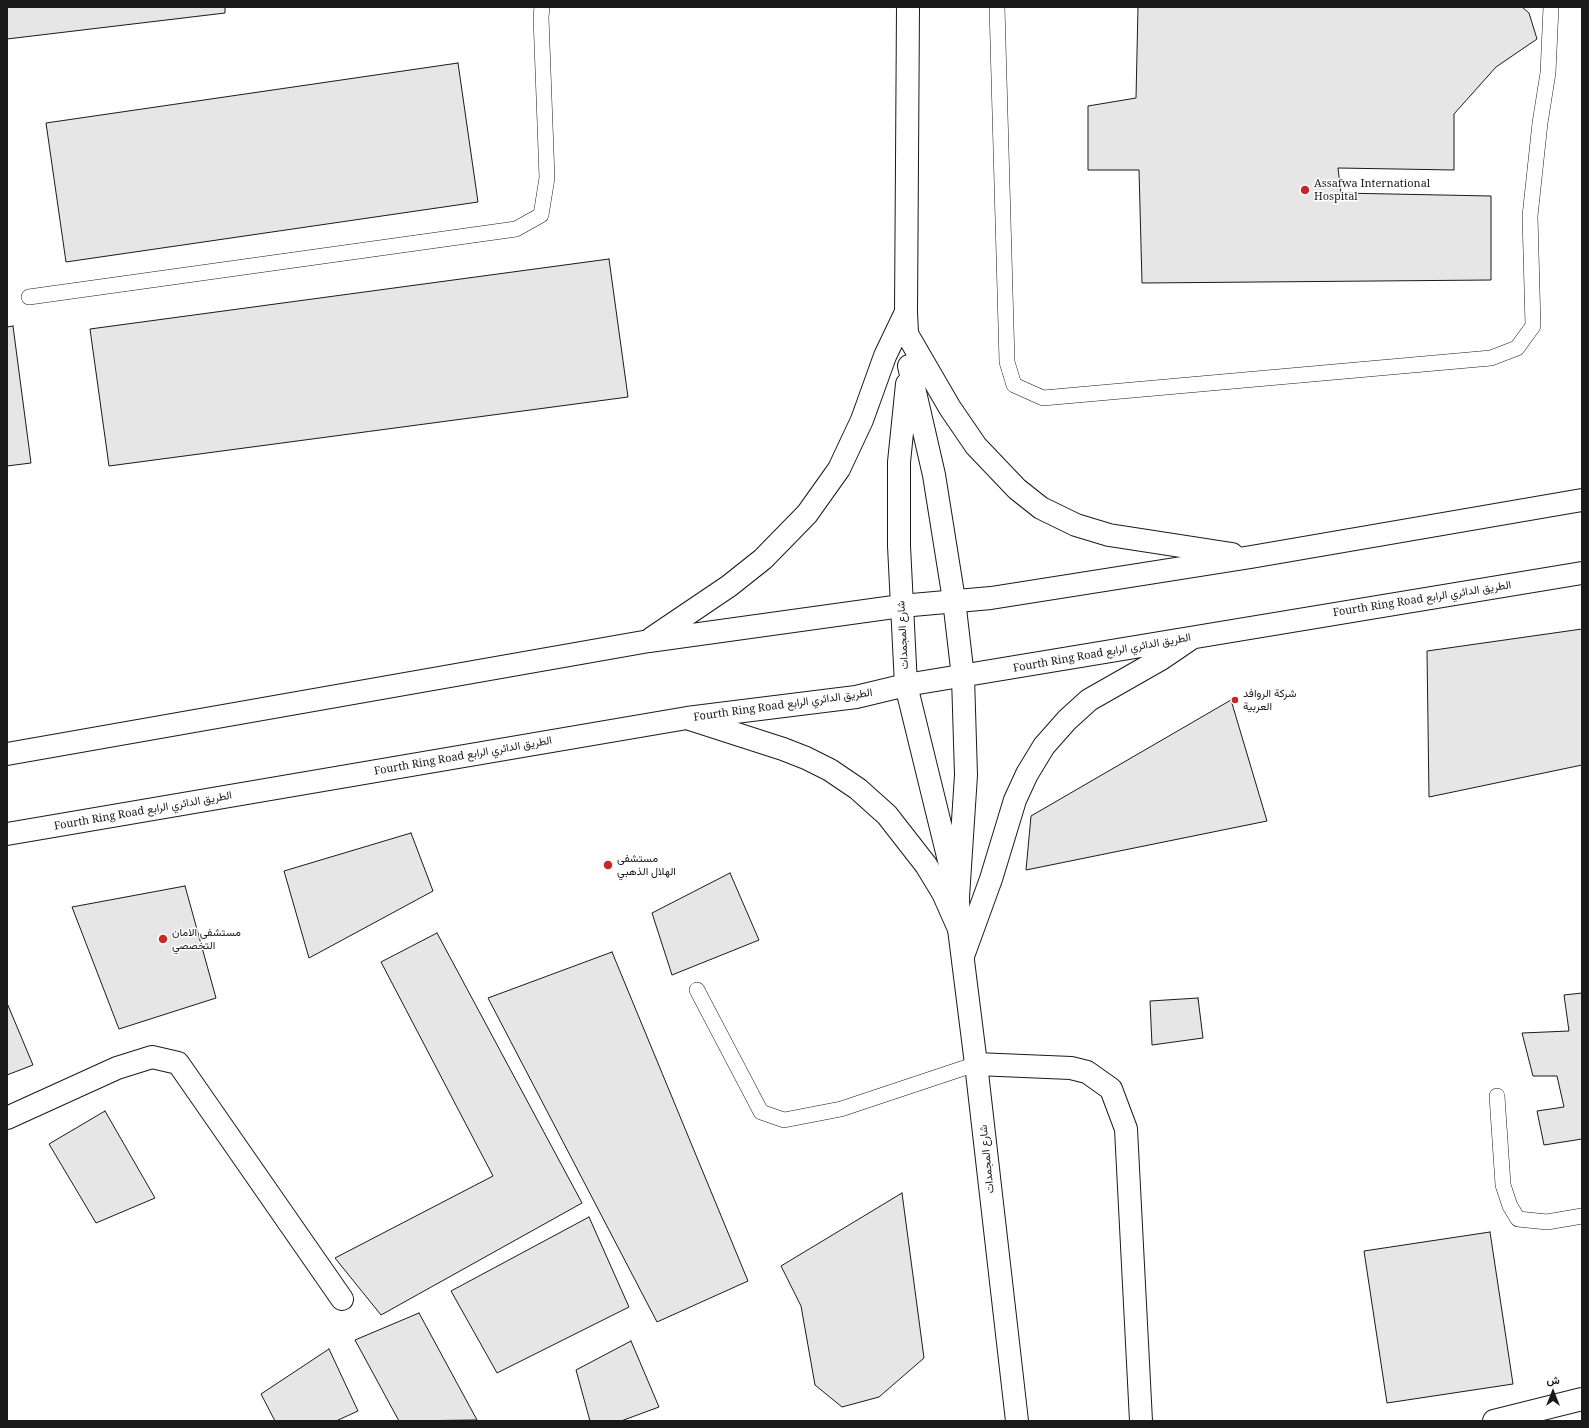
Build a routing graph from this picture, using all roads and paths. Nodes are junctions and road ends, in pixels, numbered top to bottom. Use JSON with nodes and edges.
{"nodes":[{"id":1,"x":542,"y":7,"type":"edge"},
{"id":2,"x":908,"y":7,"type":"edge"},
{"id":3,"x":997,"y":7,"type":"edge"},
{"id":4,"x":1551,"y":7,"type":"edge"},
{"id":5,"x":29,"y":297,"type":"dead end"},
{"id":6,"x":906,"y":312,"type":"junction"},
{"id":7,"x":907,"y":334,"type":"junction"},
{"id":8,"x":909,"y":366,"type":"junction"},
{"id":9,"x":1582,"y":500,"type":"edge"},
{"id":10,"x":1251,"y":558,"type":"junction"},
{"id":11,"x":1582,"y":573,"type":"edge"},
{"id":12,"x":954,"y":600,"type":"junction"},
{"id":13,"x":901,"y":606,"type":"junction"},
{"id":14,"x":1196,"y":636,"type":"junction"},
{"id":15,"x":649,"y":641,"type":"junction"},
{"id":16,"x":963,"y":677,"type":"junction"},
{"id":17,"x":906,"y":685,"type":"junction"},
{"id":18,"x":687,"y":718,"type":"junction"},
{"id":19,"x":7,"y":754,"type":"edge"},
{"id":20,"x":7,"y":834,"type":"edge"},
{"id":21,"x":958,"y":897,"type":"junction"},
{"id":22,"x":960,"y":929,"type":"junction"},
{"id":23,"x":963,"y":956,"type":"junction"},
{"id":24,"x":697,"y":990,"type":"dead end"},
{"id":25,"x":976,"y":1064,"type":"junction"},
{"id":26,"x":1497,"y":1096,"type":"dead end"},
{"id":27,"x":7,"y":1118,"type":"edge"},
{"id":28,"x":1582,"y":1216,"type":"edge"},
{"id":29,"x":342,"y":1299,"type":"dead end"},
{"id":30,"x":1582,"y":1399,"type":"edge"},
{"id":31,"x":1016,"y":1421,"type":"edge"},
{"id":32,"x":1141,"y":1421,"type":"edge"},
{"id":33,"x":1494,"y":1421,"type":"edge"}],
"edges":[{"from":1,"to":5,"type":"lane"},
{"from":2,"to":6,"type":"main road","name":"شارع المجمدات"},
{"from":3,"to":4,"type":"lane"},
{"from":6,"to":7,"type":"main road","name":"شارع المجمدات"},
{"from":6,"to":15,"type":"main road"},
{"from":7,"to":8,"type":"main road","name":"شارع المجمدات"},
{"from":7,"to":10,"type":"main road"},
{"from":8,"to":12,"type":"main road","name":"شارع المجمدات"},
{"from":8,"to":13,"type":"main road","name":"شارع المجمدات"},
{"from":9,"to":10,"type":"main road"},
{"from":10,"to":12,"type":"main road"},
{"from":11,"to":14,"type":"main road","name":"Fourth Ring Road الطريق الدائري الرابع"},
{"from":12,"to":13,"type":"main road"},
{"from":12,"to":16,"type":"main road","name":"شارع المجمدات"},
{"from":13,"to":15,"type":"main road"},
{"from":13,"to":17,"type":"main road","name":"شارع المجمدات"},
{"from":14,"to":16,"type":"main road","name":"Fourth Ring Road الطريق الدائري الرابع"},
{"from":14,"to":23,"type":"main road"},
{"from":15,"to":19,"type":"main road"},
{"from":16,"to":17,"type":"main road","name":"Fourth Ring Road الطريق الدائري الرابع"},
{"from":16,"to":21,"type":"main road","name":"شارع المجمدات"},
{"from":17,"to":18,"type":"main road","name":"Fourth Ring Road الطريق الدائري الرابع"},
{"from":17,"to":21,"type":"main road","name":"شارع المجمدات"},
{"from":18,"to":20,"type":"main road","name":"Fourth Ring Road الطريق الدائري الرابع"},
{"from":18,"to":22,"type":"main road"},
{"from":21,"to":22,"type":"main road","name":"شارع المجمدات"},
{"from":22,"to":23,"type":"main road","name":"شارع المجمدات"},
{"from":23,"to":25,"type":"main road","name":"شارع المجمدات"},
{"from":24,"to":25,"type":"lane"},
{"from":25,"to":31,"type":"main road","name":"شارع المجمدات"},
{"from":25,"to":32,"type":"main road"},
{"from":26,"to":28,"type":"lane"},
{"from":27,"to":29,"type":"main road"},
{"from":30,"to":33,"type":"main road"}]}
